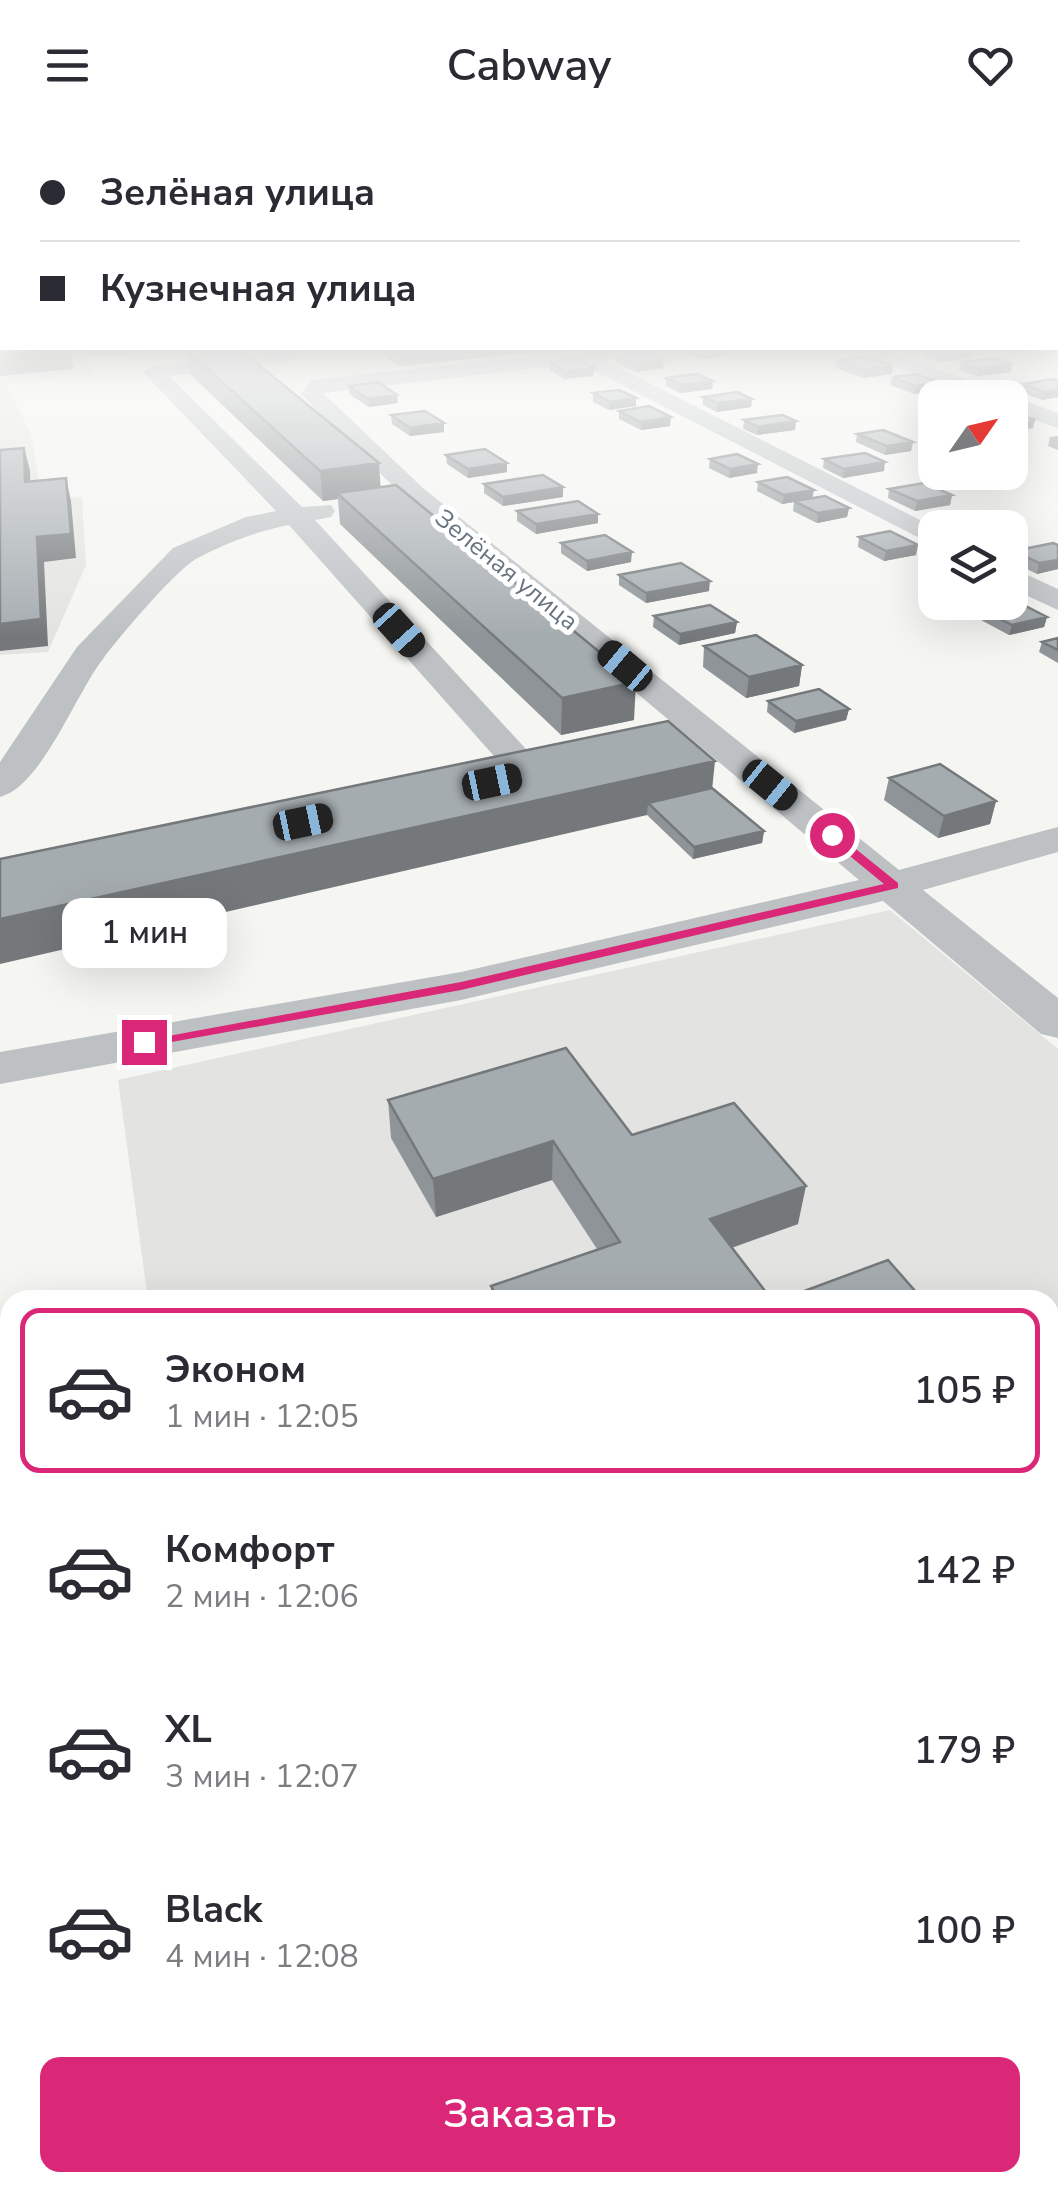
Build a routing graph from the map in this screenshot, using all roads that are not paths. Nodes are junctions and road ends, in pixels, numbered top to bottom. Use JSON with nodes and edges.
{"nodes":[{"id":1,"x":225,"y":445,"type":"edge"},
{"id":2,"x":365,"y":445,"type":"edge"},
{"id":3,"x":761,"y":445,"type":"edge"},
{"id":4,"x":419,"y":497,"type":"junction"},
{"id":5,"x":384,"y":502,"type":"edge"},
{"id":6,"x":348,"y":507,"type":"edge"},
{"id":7,"x":294,"y":515,"type":"junction"},
{"id":8,"x":918,"y":529,"type":"edge"},
{"id":9,"x":1028,"y":585,"type":"edge"},
{"id":10,"x":1058,"y":601,"type":"edge"},
{"id":11,"x":0,"y":726,"type":"edge"},
{"id":12,"x":709,"y":735,"type":"junction"},
{"id":13,"x":655,"y":747,"type":"edge"},
{"id":14,"x":28,"y":751,"type":"junction"},
{"id":15,"x":530,"y":774,"type":"edge"},
{"id":16,"x":0,"y":785,"type":"edge"},
{"id":17,"x":1058,"y":839,"type":"edge"},
{"id":18,"x":894,"y":885,"type":"junction"},
{"id":19,"x":1058,"y":1023,"type":"edge"},
{"id":20,"x":0,"y":1068,"type":"edge"}],
"edges":[{"from":1,"to":7,"type":"street"},
{"from":2,"to":4,"type":"street","name":"Зелёная улица"},
{"from":3,"to":8,"type":"street"},
{"from":4,"to":5,"type":"street"},
{"from":4,"to":12,"type":"street","name":"Зелёная улица"},
{"from":6,"to":7,"type":"street"},
{"from":7,"to":14,"type":"street"},
{"from":7,"to":15,"type":"street"},
{"from":9,"to":10,"type":"street"},
{"from":11,"to":14,"type":"street"},
{"from":12,"to":13,"type":"street"},
{"from":12,"to":18,"type":"street","name":"Зелёная улица"},
{"from":14,"to":16,"type":"street"},
{"from":17,"to":18,"type":"street"},
{"from":18,"to":19,"type":"street","name":"Зелёная улица"},
{"from":18,"to":20,"type":"street"}]}
